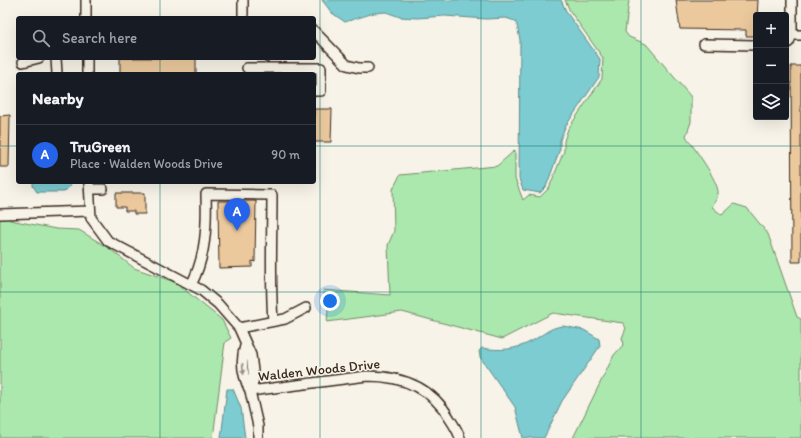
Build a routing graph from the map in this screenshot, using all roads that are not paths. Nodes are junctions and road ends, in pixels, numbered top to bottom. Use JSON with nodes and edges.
{"nodes":[{"id":1,"x":86,"y":0,"type":"edge"},
{"id":2,"x":243,"y":0,"type":"edge"},
{"id":3,"x":792,"y":0,"type":"edge"},
{"id":4,"x":86,"y":16,"type":"edge"},
{"id":5,"x":244,"y":16,"type":"edge"},
{"id":6,"x":316,"y":33,"type":"edge"},
{"id":7,"x":796,"y":35,"type":"edge"},
{"id":8,"x":704,"y":44,"type":"dead end"},
{"id":9,"x":753,"y":46,"type":"edge"},
{"id":10,"x":32,"y":60,"type":"edge"},
{"id":11,"x":56,"y":60,"type":"edge"},
{"id":12,"x":87,"y":60,"type":"edge"},
{"id":13,"x":247,"y":60,"type":"edge"},
{"id":14,"x":24,"y":62,"type":"dead end"},
{"id":15,"x":368,"y":68,"type":"dead end"},
{"id":16,"x":247,"y":71,"type":"edge"},
{"id":17,"x":57,"y":72,"type":"edge"},
{"id":18,"x":87,"y":72,"type":"edge"},
{"id":19,"x":316,"y":91,"type":"edge"},
{"id":20,"x":89,"y":186,"type":"edge"},
{"id":21,"x":103,"y":189,"type":"dead end"},
{"id":22,"x":90,"y":211,"type":"junction"},
{"id":23,"x":0,"y":214,"type":"edge"},
{"id":24,"x":191,"y":284,"type":"junction"},
{"id":25,"x":306,"y":308,"type":"dead end"},
{"id":26,"x":273,"y":321,"type":"junction"},
{"id":27,"x":239,"y":328,"type":"junction"},
{"id":28,"x":250,"y":391,"type":"junction"},
{"id":29,"x":258,"y":438,"type":"edge"},
{"id":30,"x":460,"y":438,"type":"edge"}],
"edges":[{"from":1,"to":4,"type":"street"},
{"from":2,"to":5,"type":"street"},
{"from":3,"to":7,"type":"street"},
{"from":6,"to":15,"type":"street"},
{"from":8,"to":9,"type":"street"},
{"from":10,"to":14,"type":"street"},
{"from":11,"to":17,"type":"street"},
{"from":12,"to":18,"type":"street"},
{"from":13,"to":16,"type":"street"},
{"from":16,"to":19,"type":"street"},
{"from":20,"to":21,"type":"street"},
{"from":20,"to":22,"type":"street","name":"Walden Woods Drive"},
{"from":22,"to":23,"type":"street"},
{"from":22,"to":24,"type":"street","name":"Walden Woods Drive"},
{"from":24,"to":26,"type":"street"},
{"from":24,"to":27,"type":"street","name":"Walden Woods Drive"},
{"from":25,"to":26,"type":"street"},
{"from":26,"to":27,"type":"street"},
{"from":27,"to":28,"type":"street","name":"Walden Woods Drive"},
{"from":28,"to":29,"type":"street","name":"Walden Woods Drive"},
{"from":28,"to":30,"type":"street","name":"Walden Woods Drive"}]}
